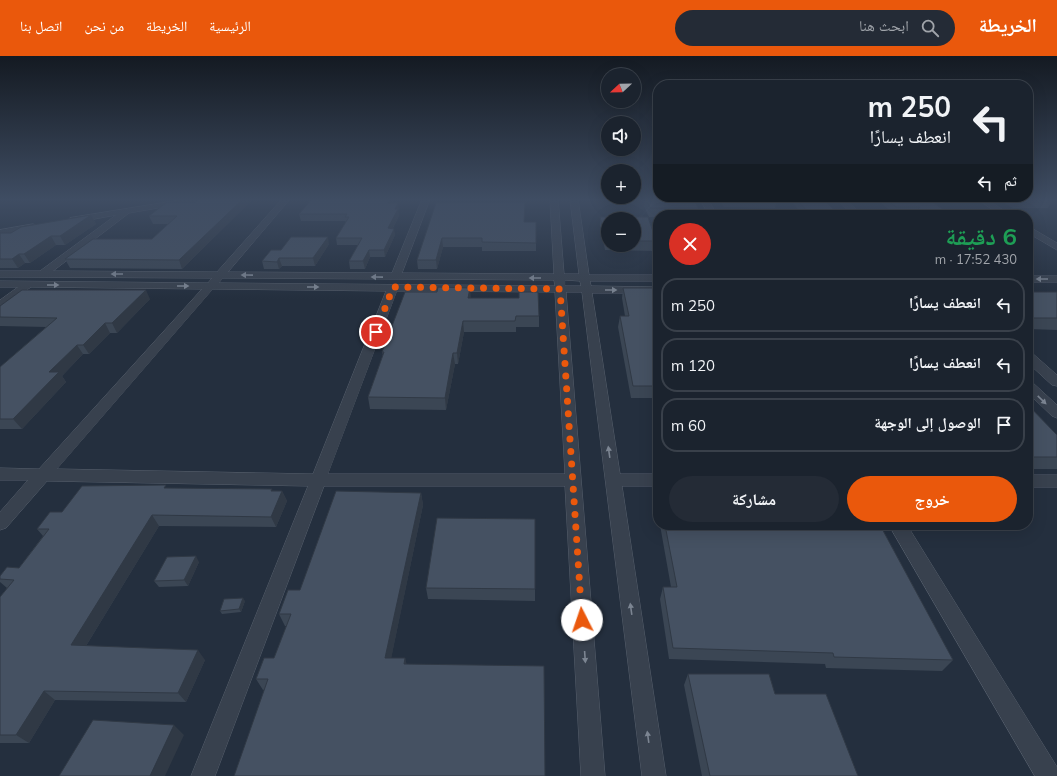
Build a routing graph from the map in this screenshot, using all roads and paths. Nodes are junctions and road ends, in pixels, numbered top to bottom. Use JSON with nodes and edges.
{"nodes":[{"id":1,"x":99,"y":233,"type":"edge"},
{"id":2,"x":257,"y":233,"type":"edge"},
{"id":3,"x":413,"y":233,"type":"edge"},
{"id":4,"x":556,"y":233,"type":"edge"},
{"id":5,"x":579,"y":233,"type":"edge"},
{"id":6,"x":1034,"y":233,"type":"edge"},
{"id":7,"x":1057,"y":247,"type":"edge"},
{"id":8,"x":0,"y":274,"type":"edge"},
{"id":9,"x":43,"y":274,"type":"junction"},
{"id":10,"x":221,"y":274,"type":"junction"},
{"id":11,"x":653,"y":278,"type":"edge"},
{"id":12,"x":1033,"y":279,"type":"edge"},
{"id":13,"x":1057,"y":279,"type":"edge"},
{"id":14,"x":394,"y":282,"type":"junction"},
{"id":15,"x":0,"y":284,"type":"edge"},
{"id":16,"x":29,"y":284,"type":"junction"},
{"id":17,"x":560,"y":284,"type":"junction"},
{"id":18,"x":586,"y":284,"type":"junction"},
{"id":19,"x":210,"y":286,"type":"junction"},
{"id":20,"x":653,"y":290,"type":"edge"},
{"id":21,"x":0,"y":305,"type":"edge"},
{"id":22,"x":1033,"y":360,"type":"edge"},
{"id":23,"x":1057,"y":382,"type":"edge"},
{"id":24,"x":1033,"y":391,"type":"edge"},
{"id":25,"x":1057,"y":413,"type":"edge"},
{"id":26,"x":0,"y":474,"type":"edge"},
{"id":27,"x":42,"y":475,"type":"junction"},
{"id":28,"x":317,"y":480,"type":"junction"},
{"id":29,"x":573,"y":480,"type":"junction"},
{"id":30,"x":613,"y":480,"type":"junction"},
{"id":31,"x":653,"y":480,"type":"edge"},
{"id":32,"x":1033,"y":481,"type":"edge"},
{"id":33,"x":1057,"y":481,"type":"edge"},
{"id":34,"x":0,"y":523,"type":"edge"},
{"id":35,"x":901,"y":530,"type":"edge"},
{"id":36,"x":203,"y":776,"type":"edge"},
{"id":37,"x":593,"y":776,"type":"edge"},
{"id":38,"x":654,"y":776,"type":"edge"},
{"id":39,"x":1048,"y":776,"type":"edge"}],
"edges":[{"from":1,"to":9,"type":"street"},
{"from":2,"to":10,"type":"street"},
{"from":3,"to":14,"type":"street"},
{"from":4,"to":17,"type":"street"},
{"from":5,"to":18,"type":"street"},
{"from":6,"to":7,"type":"street"},
{"from":8,"to":9,"type":"street"},
{"from":10,"to":9,"type":"street","one_way":true},
{"from":14,"to":10,"type":"street","one_way":true},
{"from":10,"to":19,"type":"street"},
{"from":11,"to":18,"type":"street"},
{"from":13,"to":12,"type":"street","one_way":true},
{"from":14,"to":17,"type":"street"},
{"from":19,"to":14,"type":"street","one_way":true},
{"from":14,"to":28,"type":"street"},
{"from":15,"to":16,"type":"street"},
{"from":16,"to":19,"type":"street","one_way":true},
{"from":16,"to":21,"type":"street"},
{"from":17,"to":18,"type":"street"},
{"from":17,"to":29,"type":"street"},
{"from":18,"to":20,"type":"street","one_way":true},
{"from":30,"to":18,"type":"street","one_way":true},
{"from":19,"to":27,"type":"street"},
{"from":22,"to":23,"type":"street"},
{"from":24,"to":25,"type":"street","one_way":true},
{"from":26,"to":27,"type":"street"},
{"from":27,"to":28,"type":"street"},
{"from":27,"to":34,"type":"street"},
{"from":28,"to":29,"type":"street"},
{"from":28,"to":36,"type":"street"},
{"from":29,"to":37,"type":"street","one_way":true},
{"from":30,"to":31,"type":"street"},
{"from":38,"to":30,"type":"street","one_way":true},
{"from":32,"to":33,"type":"street"},
{"from":35,"to":39,"type":"street"}]}
